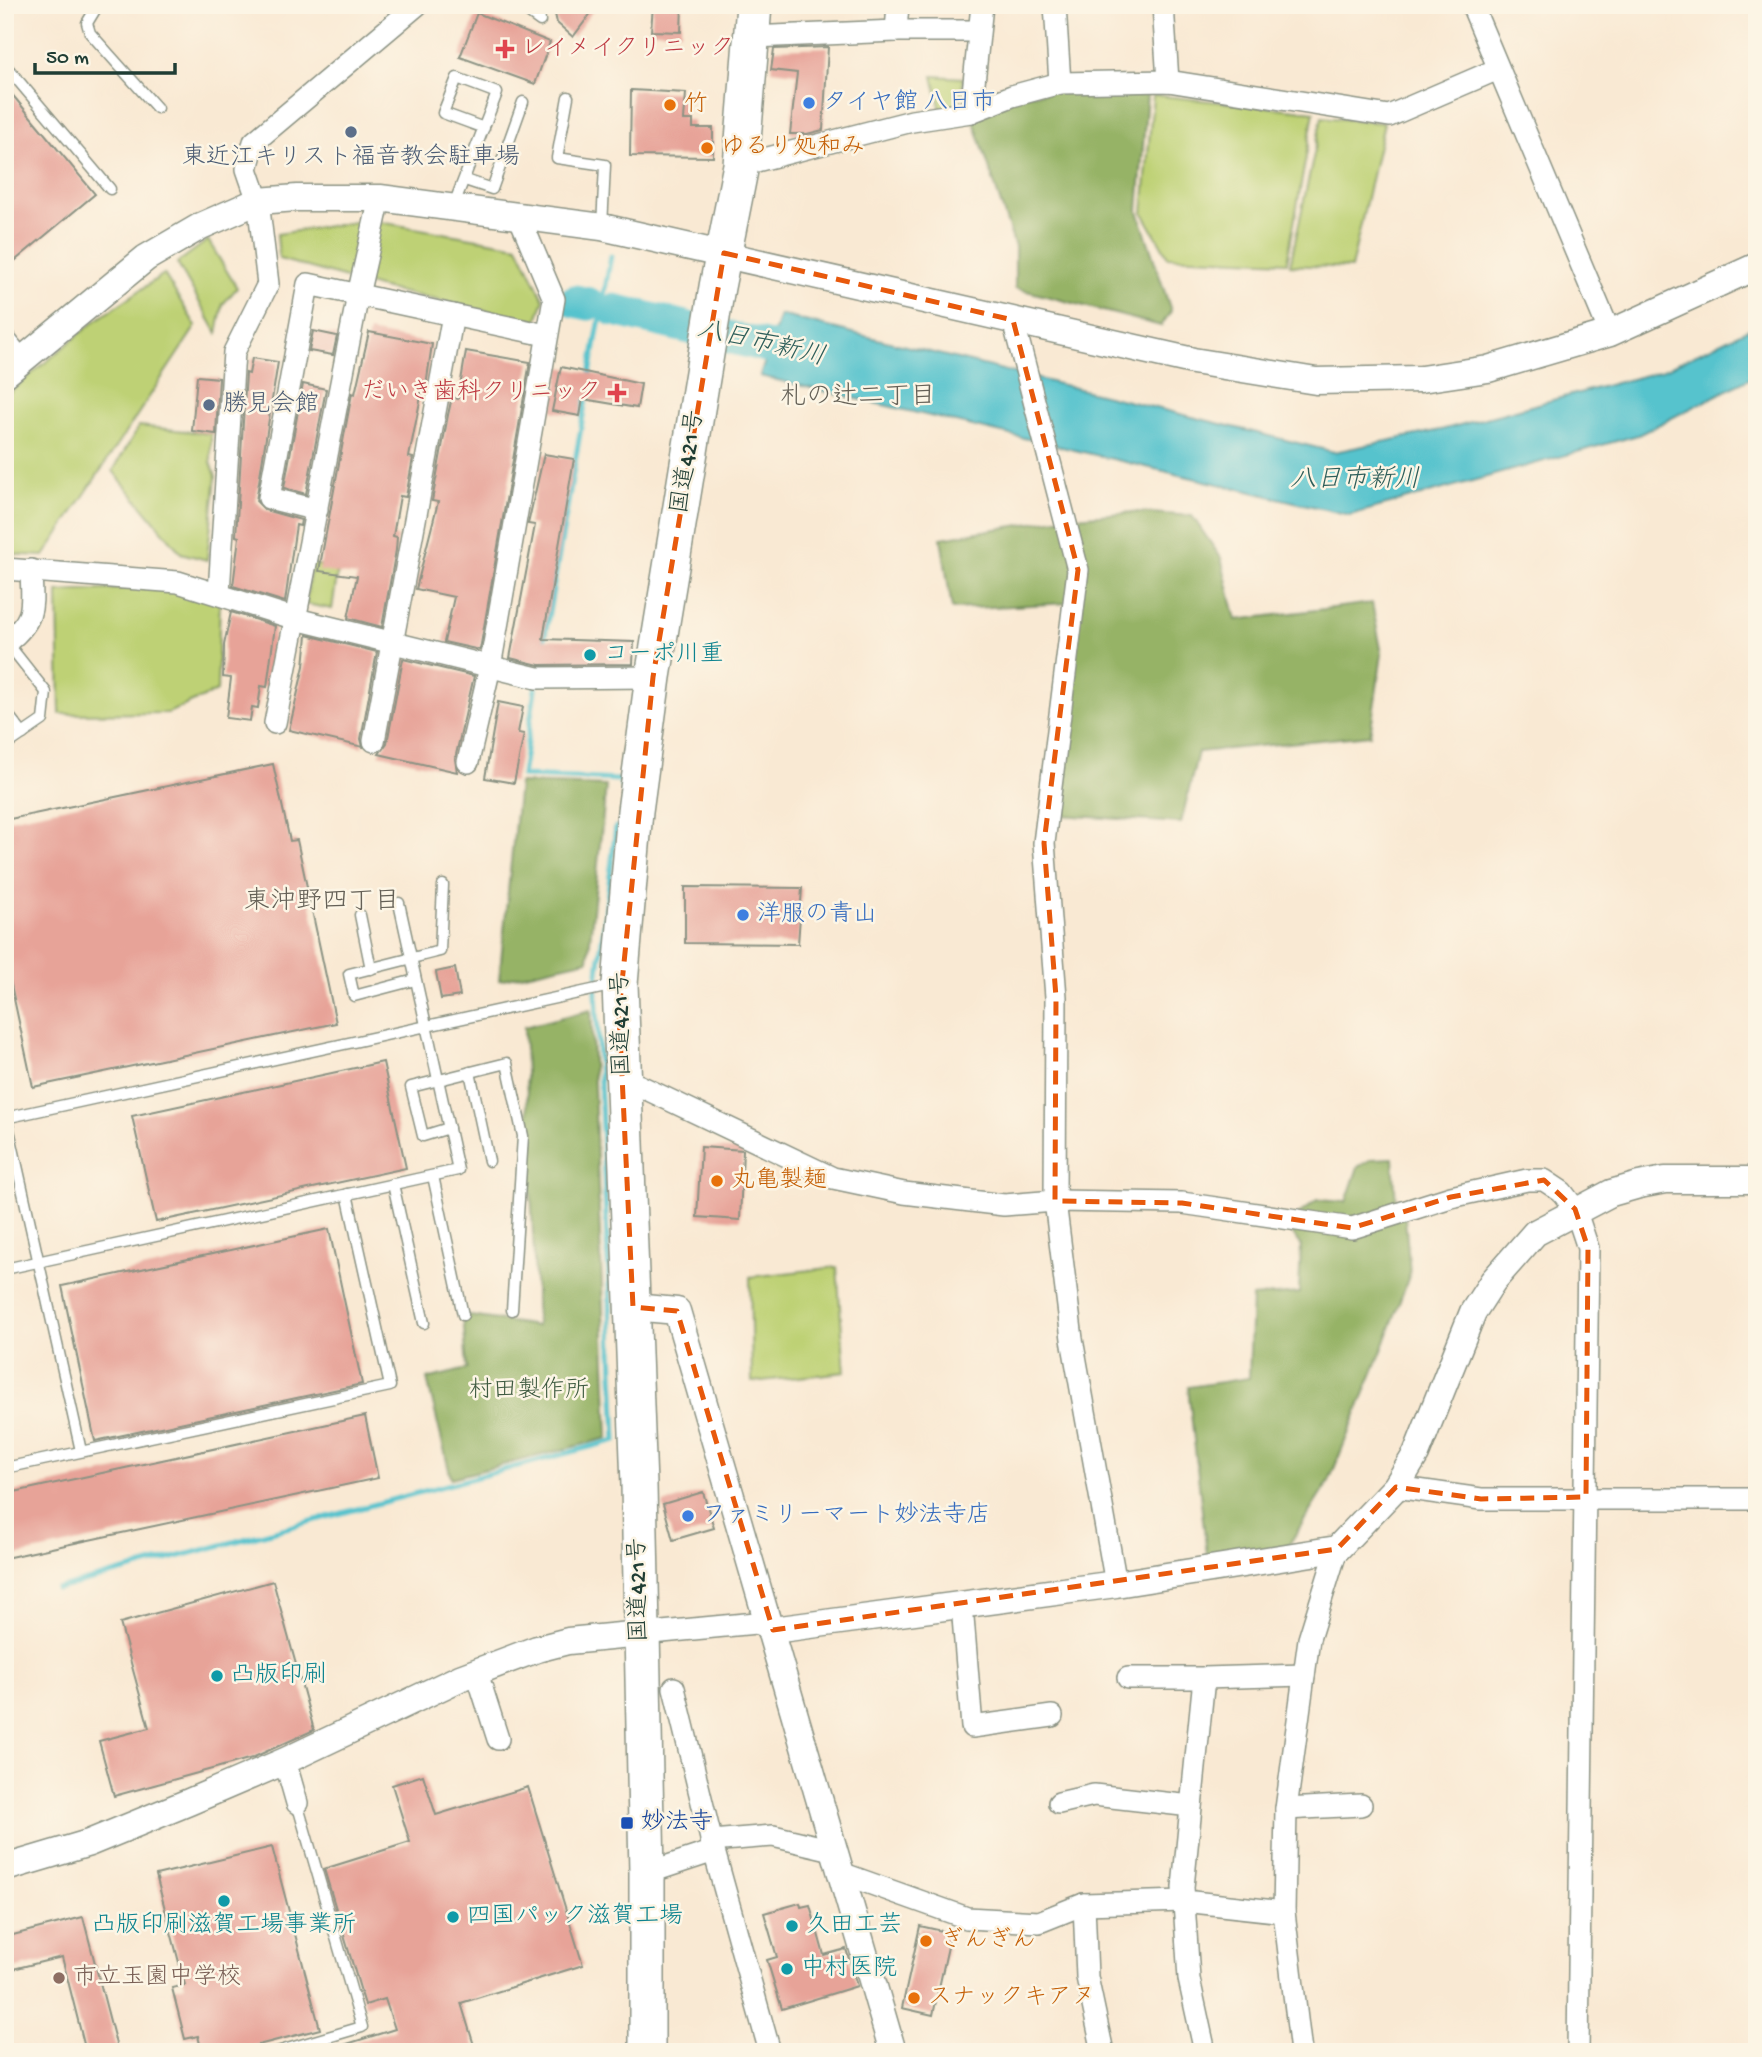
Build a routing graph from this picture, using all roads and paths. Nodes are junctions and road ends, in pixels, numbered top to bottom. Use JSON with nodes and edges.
{"nodes":[{"id":1,"x":98,"y":5,"type":"edge"},
{"id":2,"x":417,"y":5,"type":"edge"},
{"id":3,"x":518,"y":5,"type":"edge"},
{"id":4,"x":538,"y":5,"type":"edge"},
{"id":5,"x":898,"y":5,"type":"edge"},
{"id":6,"x":982,"y":5,"type":"edge"},
{"id":7,"x":1055,"y":5,"type":"edge"},
{"id":8,"x":1163,"y":5,"type":"edge"},
{"id":9,"x":1472,"y":5,"type":"edge"},
{"id":10,"x":753,"y":21,"type":"edge"},
{"id":11,"x":896,"y":31,"type":"junction"},
{"id":12,"x":978,"y":31,"type":"junction"},
{"id":13,"x":5,"y":65,"type":"edge"},
{"id":14,"x":1498,"y":69,"type":"junction"},
{"id":15,"x":1168,"y":81,"type":"junction"},
{"id":16,"x":1060,"y":83,"type":"junction"},
{"id":17,"x":568,"y":97,"type":"dead end"},
{"id":18,"x":523,"y":103,"type":"dead end"},
{"id":19,"x":157,"y":108,"type":"dead end"},
{"id":20,"x":971,"y":112,"type":"junction"},
{"id":21,"x":484,"y":128,"type":"junction"},
{"id":22,"x":741,"y":165,"type":"junction"},
{"id":23,"x":465,"y":180,"type":"junction"},
{"id":24,"x":110,"y":190,"type":"dead end"},
{"id":25,"x":380,"y":198,"type":"junction"},
{"id":26,"x":258,"y":201,"type":"junction"},
{"id":27,"x":452,"y":209,"type":"junction"},
{"id":28,"x":519,"y":216,"type":"junction"},
{"id":29,"x":603,"y":227,"type":"junction"},
{"id":30,"x":724,"y":253,"type":"junction"},
{"id":31,"x":1757,"y":267,"type":"edge"},
{"id":32,"x":358,"y":295,"type":"junction"},
{"id":33,"x":453,"y":315,"type":"junction"},
{"id":34,"x":1013,"y":320,"type":"junction"},
{"id":35,"x":5,"y":331,"type":"edge"},
{"id":36,"x":1611,"y":333,"type":"junction"},
{"id":37,"x":546,"y":335,"type":"junction"},
{"id":38,"x":26,"y":357,"type":"junction"},
{"id":39,"x":5,"y":374,"type":"edge"},
{"id":40,"x":317,"y":510,"type":"junction"},
{"id":41,"x":5,"y":569,"type":"edge"},
{"id":42,"x":32,"y":570,"type":"junction"},
{"id":43,"x":219,"y":593,"type":"junction"},
{"id":44,"x":296,"y":619,"type":"junction"},
{"id":45,"x":6,"y":641,"type":"edge"},
{"id":46,"x":392,"y":643,"type":"junction"},
{"id":47,"x":490,"y":667,"type":"junction"},
{"id":48,"x":653,"y":677,"type":"junction"},
{"id":49,"x":5,"y":711,"type":"edge"},
{"id":50,"x":275,"y":723,"type":"dead end"},
{"id":51,"x":23,"y":734,"type":"junction"},
{"id":52,"x":374,"y":741,"type":"dead end"},
{"id":53,"x":5,"y":746,"type":"edge"},
{"id":54,"x":468,"y":762,"type":"dead end"},
{"id":55,"x":443,"y":885,"type":"dead end"},
{"id":56,"x":399,"y":903,"type":"dead end"},
{"id":57,"x":360,"y":915,"type":"dead end"},
{"id":58,"x":411,"y":958,"type":"junction"},
{"id":59,"x":371,"y":969,"type":"junction"},
{"id":60,"x":415,"y":980,"type":"junction"},
{"id":61,"x":620,"y":984,"type":"junction"},
{"id":62,"x":425,"y":1026,"type":"junction"},
{"id":63,"x":470,"y":1072,"type":"junction"},
{"id":64,"x":438,"y":1080,"type":"junction"},
{"id":65,"x":624,"y":1094,"type":"junction"},
{"id":66,"x":6,"y":1116,"type":"edge"},
{"id":67,"x":449,"y":1128,"type":"junction"},
{"id":68,"x":489,"y":1161,"type":"dead end"},
{"id":69,"x":433,"y":1176,"type":"junction"},
{"id":70,"x":1757,"y":1180,"type":"edge"},
{"id":71,"x":393,"y":1184,"type":"junction"},
{"id":72,"x":347,"y":1194,"type":"junction"},
{"id":73,"x":1055,"y":1202,"type":"junction"},
{"id":74,"x":1575,"y":1209,"type":"junction"},
{"id":75,"x":39,"y":1262,"type":"junction"},
{"id":76,"x":5,"y":1269,"type":"edge"},
{"id":77,"x":633,"y":1307,"type":"junction"},
{"id":78,"x":512,"y":1310,"type":"dead end"},
{"id":79,"x":463,"y":1315,"type":"dead end"},
{"id":80,"x":424,"y":1323,"type":"dead end"},
{"id":81,"x":82,"y":1451,"type":"junction"},
{"id":82,"x":5,"y":1468,"type":"edge"},
{"id":83,"x":1396,"y":1487,"type":"junction"},
{"id":84,"x":1586,"y":1497,"type":"junction"},
{"id":85,"x":1757,"y":1499,"type":"edge"},
{"id":86,"x":1337,"y":1549,"type":"junction"},
{"id":87,"x":1116,"y":1584,"type":"junction"},
{"id":88,"x":962,"y":1605,"type":"junction"},
{"id":89,"x":772,"y":1630,"type":"junction"},
{"id":90,"x":641,"y":1634,"type":"junction"},
{"id":91,"x":477,"y":1674,"type":"junction"},
{"id":92,"x":1304,"y":1675,"type":"junction"},
{"id":93,"x":1128,"y":1678,"type":"dead end"},
{"id":94,"x":1204,"y":1678,"type":"junction"},
{"id":95,"x":674,"y":1688,"type":"dead end"},
{"id":96,"x":1052,"y":1716,"type":"dead end"},
{"id":97,"x":498,"y":1739,"type":"dead end"},
{"id":98,"x":285,"y":1761,"type":"junction"},
{"id":99,"x":297,"y":1803,"type":"joint"},
{"id":100,"x":1059,"y":1803,"type":"dead end"},
{"id":101,"x":1361,"y":1805,"type":"dead end"},
{"id":102,"x":1191,"y":1806,"type":"junction"},
{"id":103,"x":1286,"y":1809,"type":"junction"},
{"id":104,"x":712,"y":1846,"type":"junction"},
{"id":105,"x":837,"y":1861,"type":"junction"},
{"id":106,"x":5,"y":1868,"type":"edge"},
{"id":107,"x":647,"y":1873,"type":"junction"},
{"id":108,"x":1184,"y":1900,"type":"junction"},
{"id":109,"x":1084,"y":1904,"type":"junction"},
{"id":110,"x":1284,"y":1912,"type":"junction"},
{"id":111,"x":277,"y":2052,"type":"edge"},
{"id":112,"x":647,"y":2052,"type":"edge"},
{"id":113,"x":770,"y":2052,"type":"edge"},
{"id":114,"x":894,"y":2052,"type":"edge"},
{"id":115,"x":1103,"y":2052,"type":"edge"},
{"id":116,"x":1205,"y":2052,"type":"edge"},
{"id":117,"x":1300,"y":2052,"type":"edge"},
{"id":118,"x":1578,"y":2052,"type":"edge"}],
"edges":[{"from":1,"to":19,"type":"lane"},
{"from":2,"to":26,"type":"street"},
{"from":3,"to":4,"type":"lane"},
{"from":5,"to":11,"type":"street"},
{"from":6,"to":12,"type":"street"},
{"from":7,"to":16,"type":"street"},
{"from":8,"to":15,"type":"street"},
{"from":9,"to":14,"type":"street"},
{"from":10,"to":11,"type":"street"},
{"from":10,"to":22,"type":"highway","name":"国道421号"},
{"from":11,"to":12,"type":"street"},
{"from":12,"to":20,"type":"street"},
{"from":13,"to":24,"type":"lane"},
{"from":14,"to":15,"type":"street"},
{"from":14,"to":36,"type":"street"},
{"from":15,"to":16,"type":"street"},
{"from":16,"to":20,"type":"street"},
{"from":17,"to":29,"type":"lane"},
{"from":18,"to":23,"type":"lane"},
{"from":20,"to":22,"type":"street"},
{"from":21,"to":21,"type":"lane"},
{"from":21,"to":23,"type":"lane"},
{"from":22,"to":30,"type":"highway","name":"国道421号"},
{"from":23,"to":27,"type":"lane"},
{"from":25,"to":26,"type":"street"},
{"from":25,"to":27,"type":"street"},
{"from":25,"to":32,"type":"street"},
{"from":26,"to":38,"type":"street"},
{"from":26,"to":43,"type":"street"},
{"from":27,"to":28,"type":"street"},
{"from":28,"to":29,"type":"street"},
{"from":28,"to":37,"type":"street"},
{"from":29,"to":30,"type":"street"},
{"from":30,"to":34,"type":"street"},
{"from":30,"to":48,"type":"highway","name":"国道421号"},
{"from":31,"to":36,"type":"street"},
{"from":32,"to":33,"type":"street"},
{"from":32,"to":40,"type":"street"},
{"from":32,"to":40,"type":"street"},
{"from":33,"to":37,"type":"street"},
{"from":33,"to":46,"type":"street"},
{"from":34,"to":36,"type":"street"},
{"from":34,"to":73,"type":"street"},
{"from":35,"to":38,"type":"lane"},
{"from":37,"to":47,"type":"street"},
{"from":38,"to":39,"type":"street"},
{"from":40,"to":44,"type":"street"},
{"from":41,"to":42,"type":"street"},
{"from":42,"to":43,"type":"street"},
{"from":42,"to":45,"type":"street"},
{"from":43,"to":44,"type":"street"},
{"from":44,"to":46,"type":"street"},
{"from":44,"to":50,"type":"street"},
{"from":45,"to":51,"type":"lane"},
{"from":46,"to":47,"type":"street"},
{"from":46,"to":52,"type":"street"},
{"from":47,"to":48,"type":"street"},
{"from":47,"to":54,"type":"street"},
{"from":48,"to":61,"type":"highway","name":"国道421号"},
{"from":49,"to":51,"type":"lane"},
{"from":51,"to":53,"type":"lane"},
{"from":55,"to":58,"type":"lane"},
{"from":56,"to":58,"type":"lane"},
{"from":57,"to":59,"type":"lane"},
{"from":58,"to":59,"type":"lane"},
{"from":58,"to":60,"type":"lane"},
{"from":59,"to":60,"type":"lane"},
{"from":60,"to":62,"type":"lane"},
{"from":61,"to":62,"type":"lane"},
{"from":61,"to":65,"type":"highway","name":"国道421号"},
{"from":62,"to":64,"type":"lane"},
{"from":62,"to":66,"type":"lane"},
{"from":63,"to":64,"type":"lane"},
{"from":63,"to":68,"type":"lane"},
{"from":63,"to":78,"type":"lane"},
{"from":64,"to":67,"type":"lane"},
{"from":64,"to":67,"type":"lane"},
{"from":65,"to":73,"type":"street"},
{"from":65,"to":77,"type":"highway","name":"国道421号"},
{"from":66,"to":75,"type":"lane"},
{"from":67,"to":69,"type":"lane"},
{"from":69,"to":71,"type":"lane"},
{"from":69,"to":79,"type":"lane"},
{"from":70,"to":74,"type":"street"},
{"from":71,"to":72,"type":"lane"},
{"from":71,"to":80,"type":"lane"},
{"from":72,"to":75,"type":"lane"},
{"from":72,"to":81,"type":"lane"},
{"from":73,"to":74,"type":"street"},
{"from":73,"to":87,"type":"street"},
{"from":74,"to":83,"type":"street"},
{"from":74,"to":84,"type":"street"},
{"from":75,"to":76,"type":"lane"},
{"from":75,"to":81,"type":"lane"},
{"from":77,"to":89,"type":"street"},
{"from":77,"to":90,"type":"highway","name":"国道421号"},
{"from":81,"to":82,"type":"lane"},
{"from":83,"to":84,"type":"street"},
{"from":83,"to":86,"type":"street"},
{"from":84,"to":85,"type":"street"},
{"from":84,"to":118,"type":"street"},
{"from":86,"to":87,"type":"street"},
{"from":86,"to":92,"type":"street"},
{"from":87,"to":88,"type":"street"},
{"from":88,"to":89,"type":"street"},
{"from":88,"to":96,"type":"street"},
{"from":89,"to":90,"type":"street"},
{"from":89,"to":105,"type":"street"},
{"from":90,"to":91,"type":"street"},
{"from":90,"to":107,"type":"highway","name":"国道421号"},
{"from":91,"to":97,"type":"street"},
{"from":91,"to":98,"type":"street"},
{"from":92,"to":94,"type":"street"},
{"from":92,"to":103,"type":"street"},
{"from":93,"to":94,"type":"street"},
{"from":94,"to":102,"type":"street"},
{"from":95,"to":104,"type":"street"},
{"from":98,"to":99,"type":"street"},
{"from":98,"to":106,"type":"street"},
{"from":99,"to":111,"type":"lane"},
{"from":100,"to":102,"type":"street"},
{"from":101,"to":103,"type":"street"},
{"from":102,"to":108,"type":"street"},
{"from":103,"to":110,"type":"street"},
{"from":104,"to":105,"type":"street"},
{"from":104,"to":107,"type":"street"},
{"from":104,"to":113,"type":"street"},
{"from":105,"to":109,"type":"street"},
{"from":105,"to":114,"type":"street"},
{"from":107,"to":112,"type":"highway","name":"国道421号"},
{"from":108,"to":109,"type":"street"},
{"from":108,"to":110,"type":"street"},
{"from":108,"to":116,"type":"street"},
{"from":109,"to":115,"type":"street"},
{"from":110,"to":117,"type":"street"}]}
